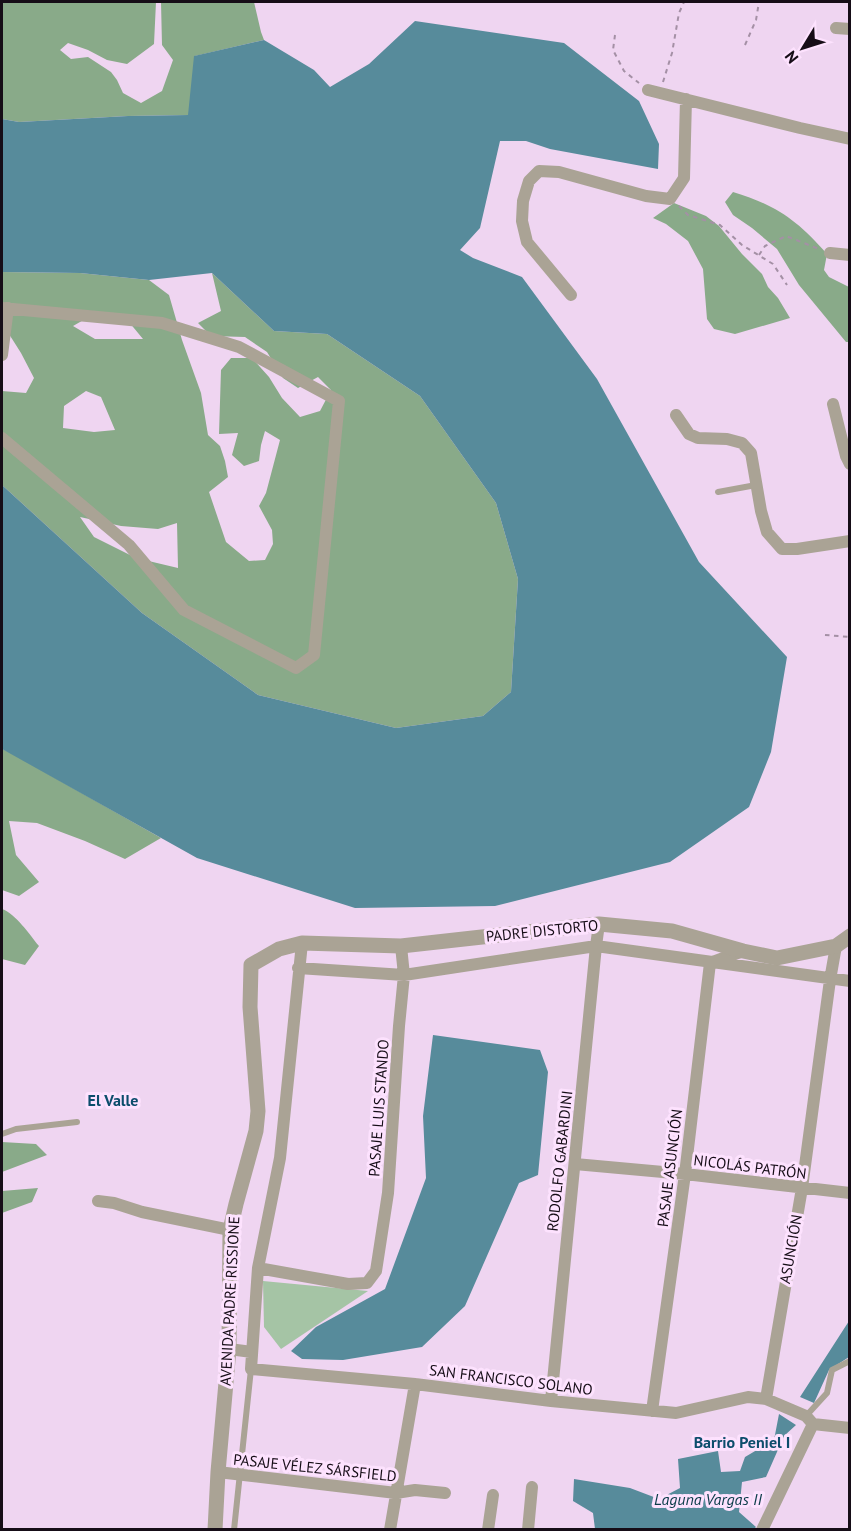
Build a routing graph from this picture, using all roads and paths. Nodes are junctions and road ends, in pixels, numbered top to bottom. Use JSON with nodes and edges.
{"nodes":[{"id":1,"x":684,"y":2,"type":"edge"},
{"id":2,"x":759,"y":2,"type":"edge"},
{"id":3,"x":836,"y":28,"type":"dead end"},
{"id":4,"x":849,"y":29,"type":"edge"},
{"id":5,"x":615,"y":35,"type":"dead end"},
{"id":6,"x":745,"y":45,"type":"dead end"},
{"id":7,"x":654,"y":91,"type":"junction"},
{"id":8,"x":686,"y":99,"type":"junction"},
{"id":9,"x":849,"y":139,"type":"edge"},
{"id":10,"x":670,"y":198,"type":"junction"},
{"id":11,"x":830,"y":253,"type":"joint"},
{"id":12,"x":759,"y":255,"type":"junction"},
{"id":13,"x":849,"y":255,"type":"edge"},
{"id":14,"x":788,"y":285,"type":"dead end"},
{"id":15,"x":571,"y":295,"type":"dead end"},
{"id":16,"x":5,"y":308,"type":"edge"},
{"id":17,"x":2,"y":355,"type":"edge"},
{"id":18,"x":833,"y":404,"type":"dead end"},
{"id":19,"x":676,"y":414,"type":"dead end"},
{"id":20,"x":2,"y":438,"type":"edge"},
{"id":21,"x":849,"y":464,"type":"edge"},
{"id":22,"x":757,"y":485,"type":"junction"},
{"id":23,"x":718,"y":492,"type":"dead end"},
{"id":24,"x":849,"y":542,"type":"edge"},
{"id":25,"x":825,"y":635,"type":"dead end"},
{"id":26,"x":849,"y":637,"type":"edge"},
{"id":27,"x":600,"y":924,"type":"junction"},
{"id":28,"x":849,"y":936,"type":"edge"},
{"id":29,"x":302,"y":943,"type":"junction"},
{"id":30,"x":401,"y":946,"type":"junction"},
{"id":31,"x":596,"y":946,"type":"junction"},
{"id":32,"x":837,"y":946,"type":"junction"},
{"id":33,"x":279,"y":949,"type":"joint"},
{"id":34,"x":743,"y":951,"type":"junction"},
{"id":35,"x":710,"y":963,"type":"junction"},
{"id":36,"x":298,"y":968,"type":"junction"},
{"id":37,"x":404,"y":975,"type":"junction"},
{"id":38,"x":830,"y":980,"type":"junction"},
{"id":39,"x":849,"y":981,"type":"edge"},
{"id":40,"x":77,"y":1122,"type":"dead end"},
{"id":41,"x":2,"y":1134,"type":"edge"},
{"id":42,"x":575,"y":1164,"type":"junction"},
{"id":43,"x":685,"y":1174,"type":"junction"},
{"id":44,"x":802,"y":1188,"type":"junction"},
{"id":45,"x":849,"y":1193,"type":"edge"},
{"id":46,"x":98,"y":1201,"type":"dead end"},
{"id":47,"x":230,"y":1230,"type":"junction"},
{"id":48,"x":258,"y":1268,"type":"junction"},
{"id":49,"x":229,"y":1349,"type":"junction"},
{"id":50,"x":252,"y":1352,"type":"junction"},
{"id":51,"x":849,"y":1361,"type":"edge"},
{"id":52,"x":251,"y":1369,"type":"junction"},
{"id":53,"x":415,"y":1384,"type":"junction"},
{"id":54,"x":766,"y":1399,"type":"junction"},
{"id":55,"x":552,"y":1401,"type":"junction"},
{"id":56,"x":652,"y":1411,"type":"junction"},
{"id":57,"x":809,"y":1420,"type":"junction"},
{"id":58,"x":849,"y":1428,"type":"edge"},
{"id":59,"x":218,"y":1472,"type":"junction"},
{"id":60,"x":240,"y":1475,"type":"junction"},
{"id":61,"x":532,"y":1487,"type":"dead end"},
{"id":62,"x":396,"y":1493,"type":"junction"},
{"id":63,"x":445,"y":1493,"type":"dead end"},
{"id":64,"x":493,"y":1495,"type":"dead end"},
{"id":65,"x":215,"y":1530,"type":"edge"},
{"id":66,"x":234,"y":1530,"type":"edge"},
{"id":67,"x":390,"y":1530,"type":"edge"},
{"id":68,"x":488,"y":1530,"type":"edge"},
{"id":69,"x":528,"y":1530,"type":"edge"},
{"id":70,"x":762,"y":1530,"type":"edge"}],
"edges":[{"from":1,"to":7,"type":"path"},
{"from":2,"to":6,"type":"path"},
{"from":3,"to":4,"type":"street"},
{"from":5,"to":7,"type":"path"},
{"from":7,"to":8,"type":"street"},
{"from":8,"to":9,"type":"street"},
{"from":8,"to":10,"type":"street"},
{"from":10,"to":12,"type":"path"},
{"from":10,"to":15,"type":"street"},
{"from":11,"to":12,"type":"path"},
{"from":11,"to":13,"type":"street"},
{"from":12,"to":14,"type":"path"},
{"from":16,"to":17,"type":"street"},
{"from":16,"to":20,"type":"street"},
{"from":18,"to":21,"type":"street"},
{"from":19,"to":22,"type":"street"},
{"from":22,"to":23,"type":"lane"},
{"from":22,"to":24,"type":"street"},
{"from":25,"to":26,"type":"path"},
{"from":27,"to":30,"type":"street","name":"PADRE DISTORTO"},
{"from":27,"to":31,"type":"street","name":"RODOLFO GABARDINI"},
{"from":27,"to":34,"type":"street","name":"PADRE DISTORTO"},
{"from":28,"to":32,"type":"street"},
{"from":29,"to":30,"type":"street","name":"PADRE DISTORTO"},
{"from":29,"to":33,"type":"street","name":"PADRE DISTORTO"},
{"from":29,"to":36,"type":"street","name":"AVENIDA PADRE RISSIONE"},
{"from":30,"to":37,"type":"street","name":"PASAJE LUIS STANDO"},
{"from":31,"to":35,"type":"street","name":"PADRE DISTORTO"},
{"from":31,"to":37,"type":"street","name":"PADRE DISTORTO"},
{"from":31,"to":42,"type":"street","name":"RODOLFO GABARDINI"},
{"from":32,"to":34,"type":"street","name":"PADRE DISTORTO"},
{"from":32,"to":38,"type":"street","name":"ASUNCIÓN"},
{"from":33,"to":47,"type":"street","name":"AVENIDA PADRE RISSIONE"},
{"from":34,"to":35,"type":"street"},
{"from":35,"to":38,"type":"street","name":"PADRE DISTORTO"},
{"from":35,"to":43,"type":"street","name":"PASAJE ASUNCIÓN"},
{"from":36,"to":37,"type":"street","name":"PADRE DISTORTO"},
{"from":36,"to":48,"type":"street","name":"AVENIDA PADRE RISSIONE"},
{"from":37,"to":48,"type":"street","name":"PASAJE LUIS STANDO"},
{"from":38,"to":39,"type":"street","name":"PADRE DISTORTO"},
{"from":38,"to":44,"type":"street","name":"ASUNCIÓN"},
{"from":40,"to":41,"type":"lane"},
{"from":42,"to":43,"type":"street","name":"NICOLÁS PATRÓN"},
{"from":42,"to":55,"type":"street","name":"RODOLFO GABARDINI"},
{"from":43,"to":44,"type":"street","name":"NICOLÁS PATRÓN"},
{"from":43,"to":56,"type":"street","name":"PASAJE ASUNCIÓN"},
{"from":44,"to":45,"type":"street","name":"NICOLÁS PATRÓN"},
{"from":44,"to":54,"type":"street","name":"ASUNCIÓN"},
{"from":46,"to":47,"type":"street"},
{"from":47,"to":49,"type":"street","name":"AVENIDA PADRE RISSIONE"},
{"from":48,"to":50,"type":"street","name":"AVENIDA PADRE RISSIONE"},
{"from":49,"to":50,"type":"street"},
{"from":49,"to":59,"type":"street","name":"AVENIDA PADRE RISSIONE"},
{"from":50,"to":52,"type":"street","name":"AVENIDA PADRE RISSIONE"},
{"from":51,"to":57,"type":"lane"},
{"from":52,"to":53,"type":"street","name":"SAN FRANCISCO SOLANO"},
{"from":52,"to":60,"type":"lane"},
{"from":53,"to":55,"type":"street","name":"SAN FRANCISCO SOLANO"},
{"from":53,"to":62,"type":"street"},
{"from":54,"to":56,"type":"street","name":"SAN FRANCISCO SOLANO"},
{"from":54,"to":57,"type":"street"},
{"from":55,"to":56,"type":"street","name":"SAN FRANCISCO SOLANO"},
{"from":57,"to":58,"type":"street"},
{"from":57,"to":70,"type":"street"},
{"from":59,"to":60,"type":"street","name":"PASAJE VÉLEZ SÁRSFIELD"},
{"from":59,"to":65,"type":"street","name":"AVENIDA PADRE RISSIONE"},
{"from":60,"to":62,"type":"street","name":"PASAJE VÉLEZ SÁRSFIELD"},
{"from":60,"to":66,"type":"lane"},
{"from":61,"to":69,"type":"street"},
{"from":62,"to":63,"type":"street","name":"PASAJE VÉLEZ SÁRSFIELD"},
{"from":62,"to":67,"type":"street"},
{"from":64,"to":68,"type":"street"}]}
